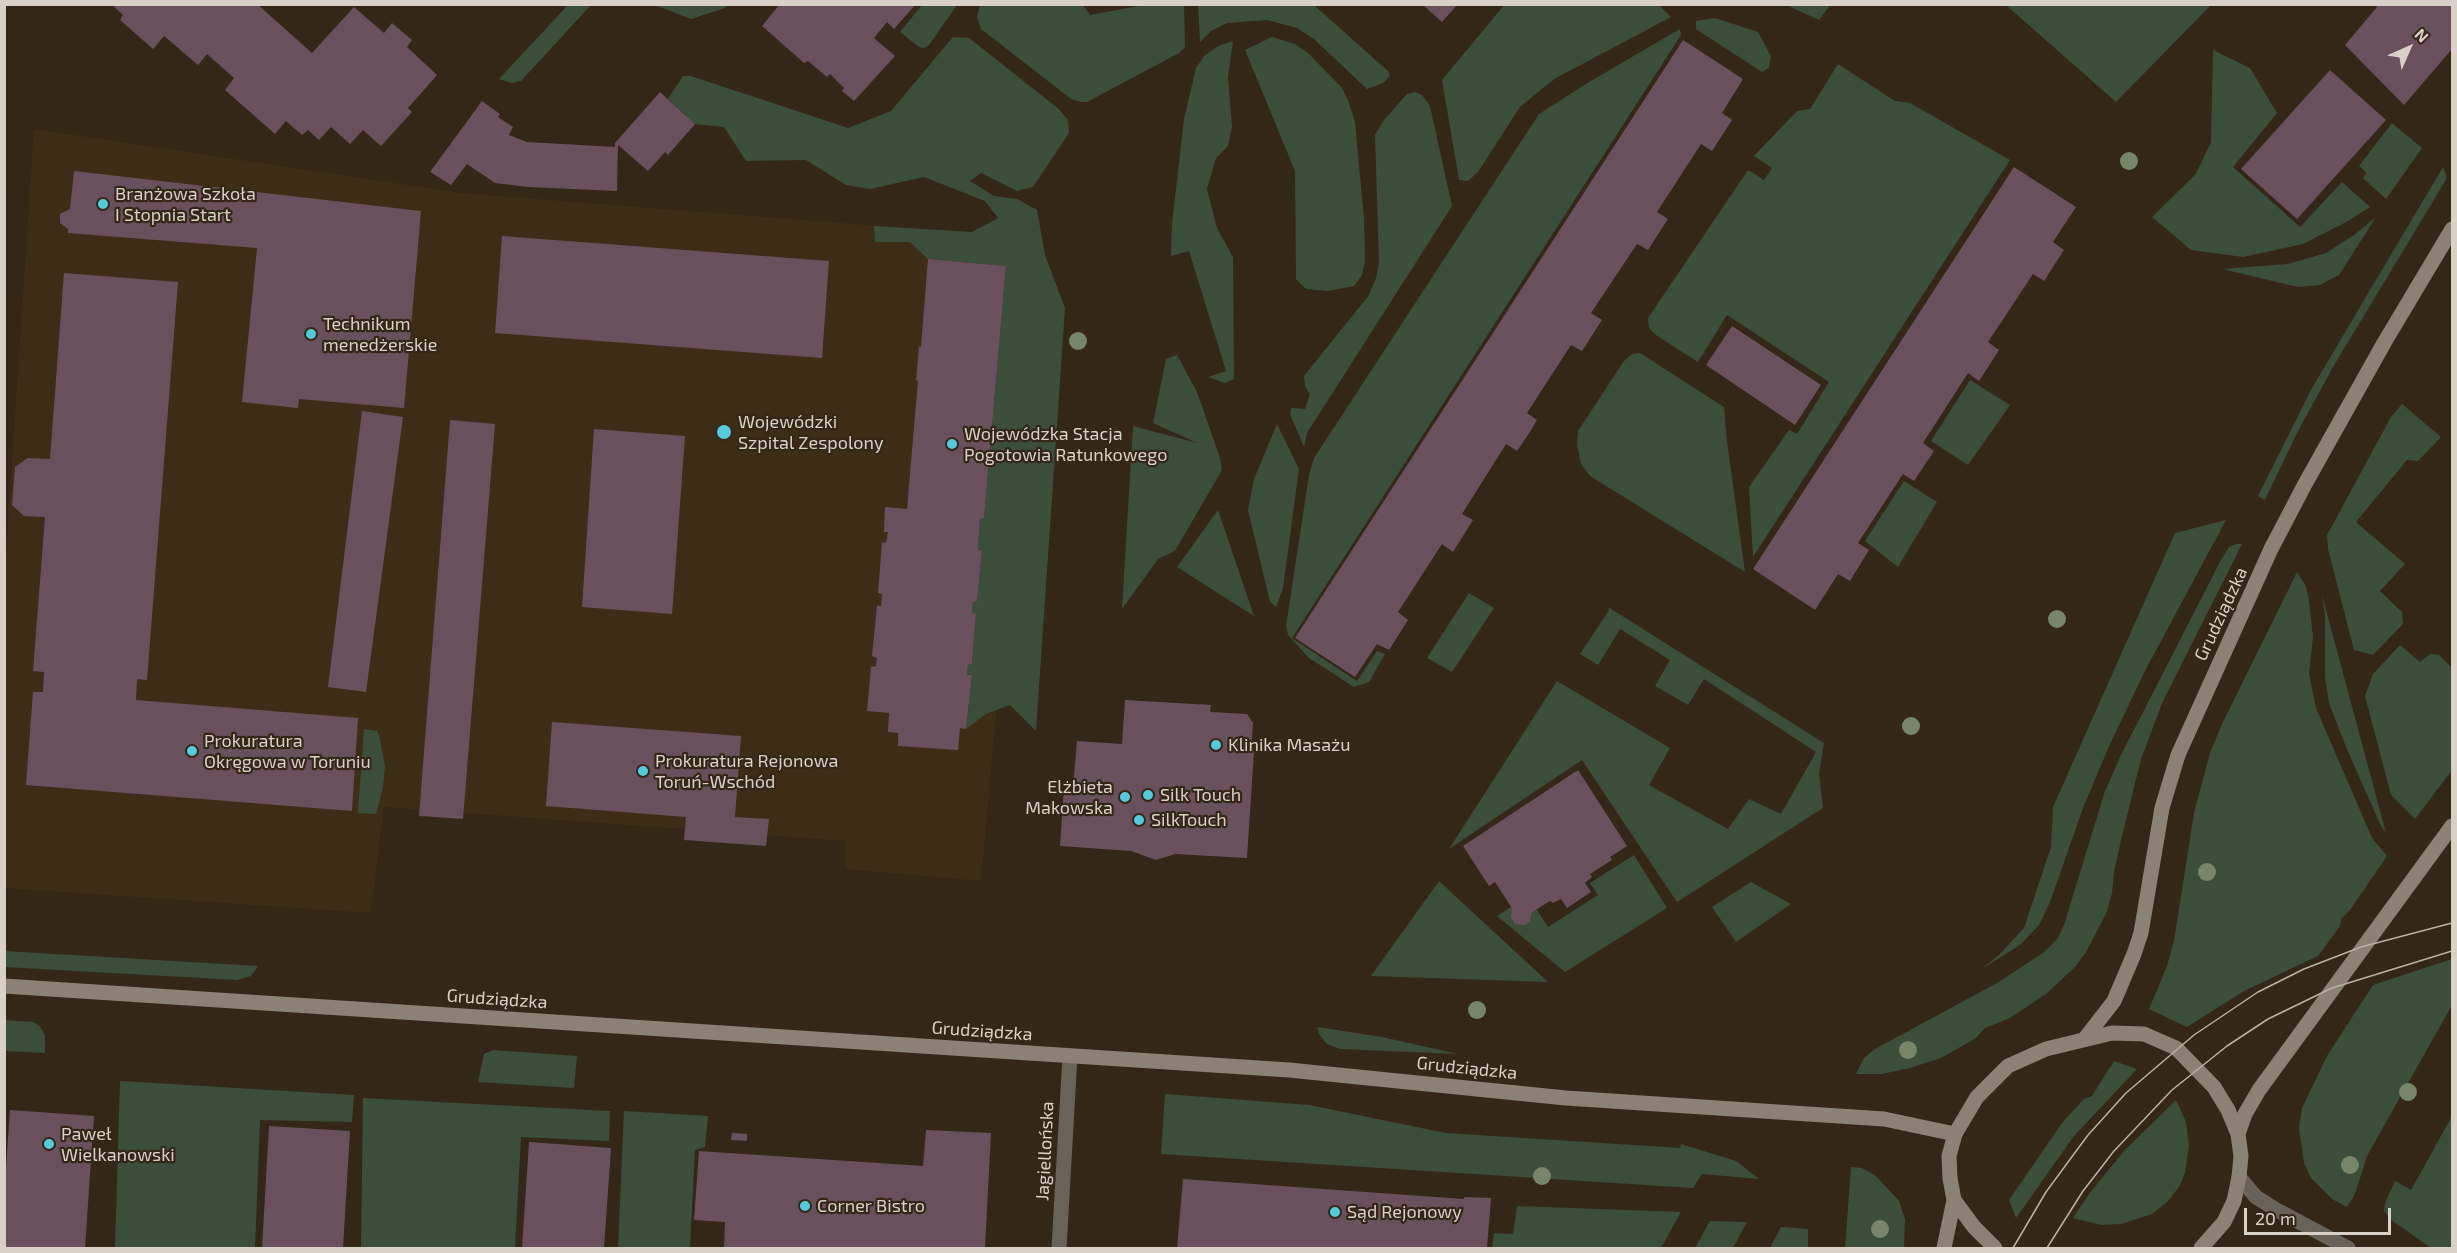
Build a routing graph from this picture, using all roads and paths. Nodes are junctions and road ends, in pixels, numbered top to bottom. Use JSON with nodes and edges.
{"nodes":[{"id":1,"x":2452,"y":229,"type":"edge"},
{"id":2,"x":2452,"y":826,"type":"edge"},
{"id":3,"x":4,"y":986,"type":"edge"},
{"id":4,"x":2086,"y":1037,"type":"junction"},
{"id":5,"x":1070,"y":1056,"type":"junction"},
{"id":6,"x":1955,"y":1134,"type":"junction"},
{"id":7,"x":2238,"y":1134,"type":"junction"},
{"id":8,"x":2240,"y":1177,"type":"junction"},
{"id":9,"x":1954,"y":1200,"type":"junction"},
{"id":10,"x":1059,"y":1248,"type":"edge"},
{"id":11,"x":1944,"y":1248,"type":"edge"},
{"id":12,"x":1995,"y":1248,"type":"edge"},
{"id":13,"x":2202,"y":1248,"type":"edge"},
{"id":14,"x":2348,"y":1248,"type":"edge"}],
"edges":[{"from":1,"to":4,"type":"main road","name":"Grudziądzka"},
{"from":2,"to":7,"type":"main road"},
{"from":3,"to":5,"type":"main road","name":"Grudziądzka"},
{"from":4,"to":6,"type":"main road"},
{"from":4,"to":7,"type":"main road"},
{"from":5,"to":6,"type":"main road","name":"Grudziądzka"},
{"from":5,"to":10,"type":"street","name":"Jagiellońska"},
{"from":6,"to":9,"type":"main road"},
{"from":7,"to":8,"type":"main road"},
{"from":8,"to":13,"type":"main road"},
{"from":8,"to":14,"type":"street"},
{"from":9,"to":11,"type":"main road"},
{"from":9,"to":12,"type":"main road"}]}
